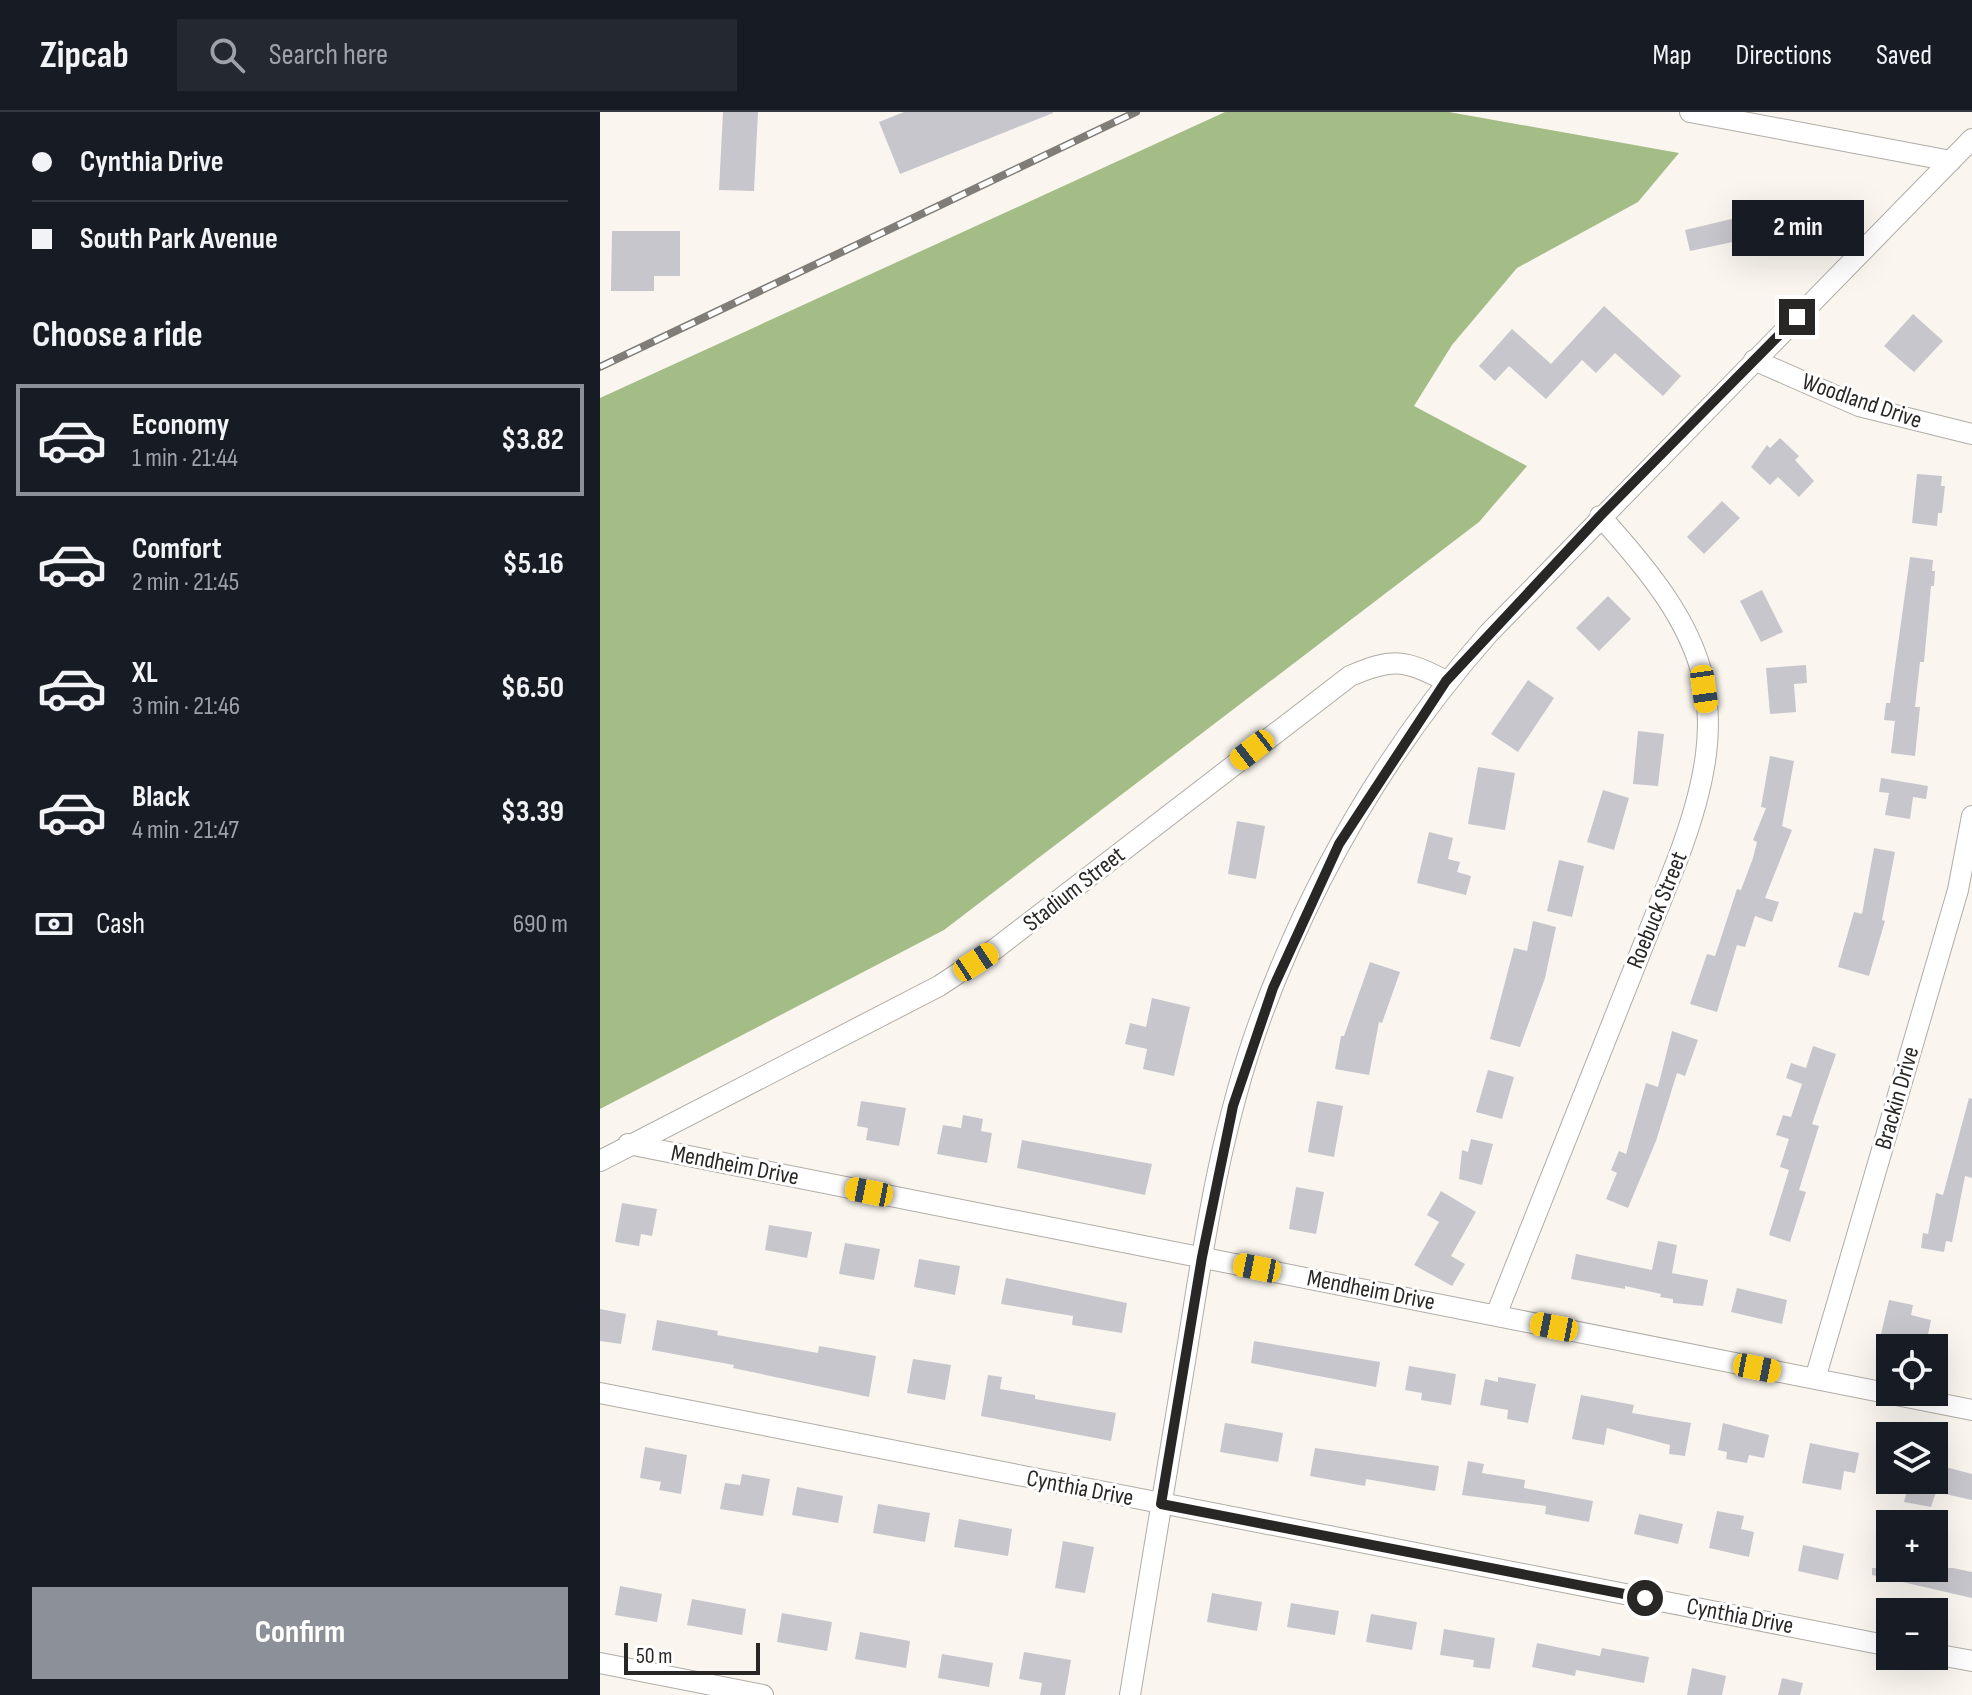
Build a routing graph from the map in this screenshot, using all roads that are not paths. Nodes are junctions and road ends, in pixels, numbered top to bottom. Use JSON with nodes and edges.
{"nodes":[{"id":1,"x":1690,"y":112,"type":"edge"},
{"id":2,"x":1970,"y":143,"type":"edge"},
{"id":3,"x":1951,"y":161,"type":"junction"},
{"id":4,"x":1754,"y":360,"type":"junction"},
{"id":5,"x":1972,"y":434,"type":"edge"},
{"id":6,"x":1600,"y":516,"type":"junction"},
{"id":7,"x":1446,"y":681,"type":"junction"},
{"id":8,"x":1972,"y":816,"type":"edge"},
{"id":9,"x":628,"y":1144,"type":"junction"},
{"id":10,"x":600,"y":1161,"type":"edge"},
{"id":11,"x":1202,"y":1257,"type":"junction"},
{"id":12,"x":1496,"y":1315,"type":"junction"},
{"id":13,"x":1815,"y":1379,"type":"junction"},
{"id":14,"x":600,"y":1393,"type":"edge"},
{"id":15,"x":1972,"y":1410,"type":"edge"},
{"id":16,"x":1161,"y":1504,"type":"junction"},
{"id":17,"x":1876,"y":1643,"type":"edge"},
{"id":18,"x":1948,"y":1657,"type":"edge"},
{"id":19,"x":1972,"y":1661,"type":"edge"},
{"id":20,"x":600,"y":1663,"type":"edge"},
{"id":21,"x":763,"y":1695,"type":"edge"},
{"id":22,"x":1130,"y":1695,"type":"edge"}],
"edges":[{"from":1,"to":3,"type":"street"},
{"from":2,"to":3,"type":"street"},
{"from":3,"to":4,"type":"street"},
{"from":4,"to":5,"type":"street","name":"Woodland Drive"},
{"from":4,"to":6,"type":"street"},
{"from":6,"to":7,"type":"street"},
{"from":6,"to":12,"type":"street","name":"Roebuck Street"},
{"from":7,"to":9,"type":"street","name":"Stadium Street"},
{"from":7,"to":11,"type":"street"},
{"from":8,"to":13,"type":"street","name":"Brackin Drive"},
{"from":9,"to":10,"type":"street","name":"Stadium Street"},
{"from":9,"to":11,"type":"street","name":"Mendheim Drive"},
{"from":11,"to":12,"type":"street","name":"Mendheim Drive"},
{"from":11,"to":16,"type":"street"},
{"from":12,"to":13,"type":"street","name":"Mendheim Drive"},
{"from":13,"to":15,"type":"street","name":"Mendheim Drive"},
{"from":14,"to":16,"type":"street","name":"Cynthia Drive"},
{"from":16,"to":17,"type":"street","name":"Cynthia Drive"},
{"from":16,"to":22,"type":"street"},
{"from":18,"to":19,"type":"street"},
{"from":20,"to":21,"type":"street"}]}
